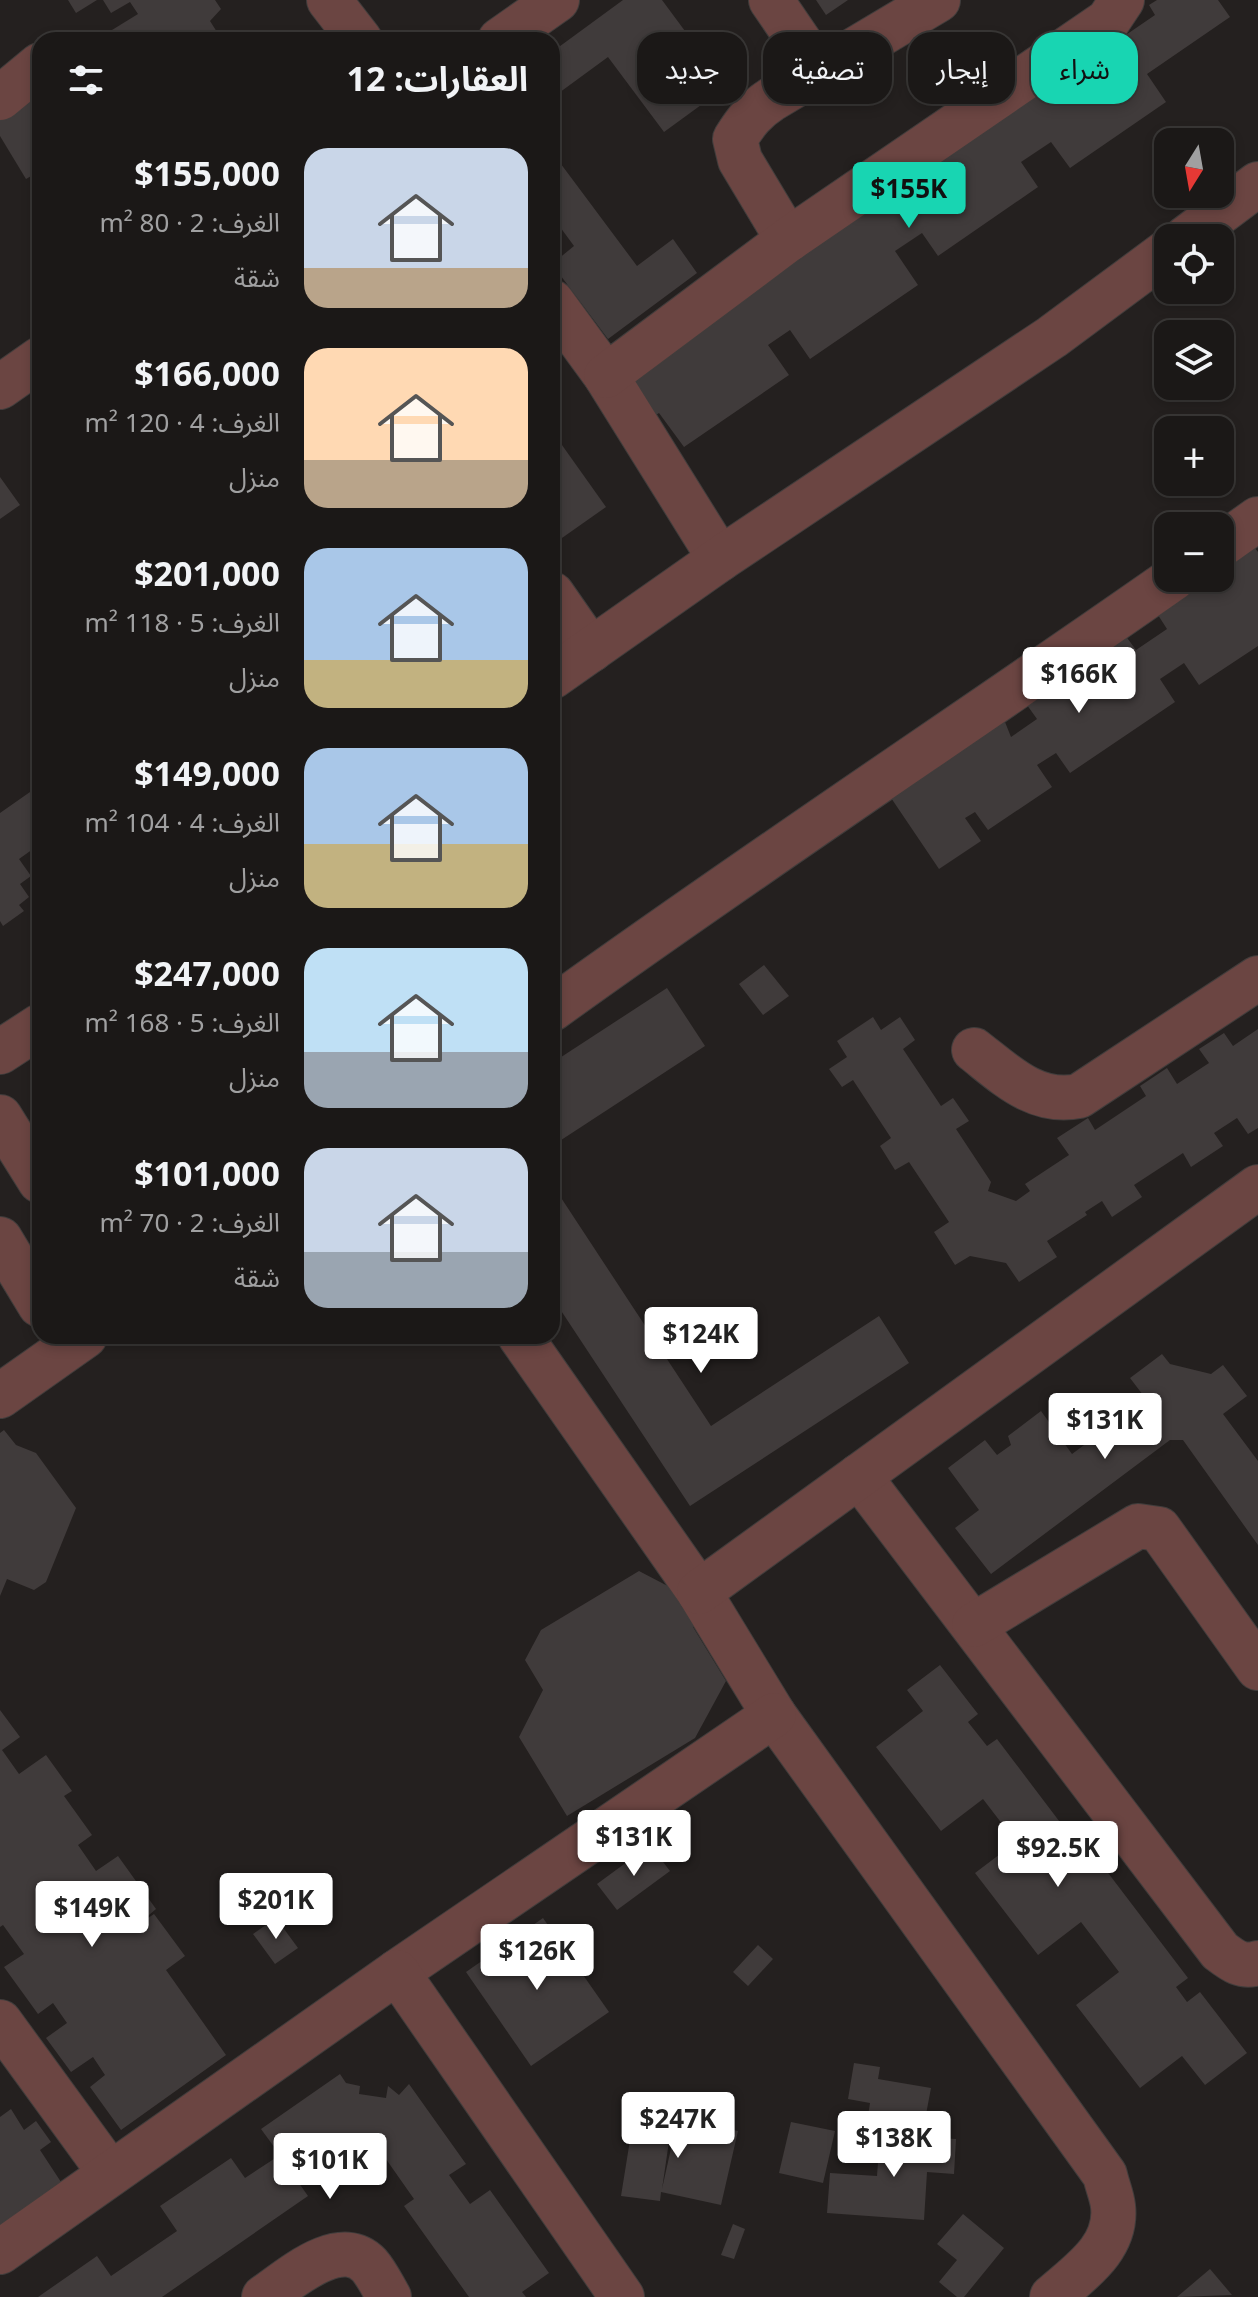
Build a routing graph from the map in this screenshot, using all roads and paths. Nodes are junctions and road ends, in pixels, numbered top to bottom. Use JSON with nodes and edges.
{"nodes":[{"id":1,"x":329,"y":0,"type":"edge"},
{"id":2,"x":557,"y":0,"type":"edge"},
{"id":3,"x":771,"y":0,"type":"edge"},
{"id":4,"x":938,"y":0,"type":"edge"},
{"id":5,"x":1122,"y":0,"type":"edge"},
{"id":6,"x":354,"y":32,"type":"edge"},
{"id":7,"x":511,"y":32,"type":"edge"},
{"id":8,"x":793,"y":32,"type":"edge"},
{"id":9,"x":882,"y":32,"type":"edge"},
{"id":10,"x":32,"y":72,"type":"edge"},
{"id":11,"x":0,"y":98,"type":"edge"},
{"id":12,"x":765,"y":104,"type":"edge"},
{"id":13,"x":1258,"y":184,"type":"edge"},
{"id":14,"x":1205,"y":224,"type":"edge"},
{"id":15,"x":788,"y":240,"type":"junction"},
{"id":16,"x":1154,"y":261,"type":"edge"},
{"id":17,"x":560,"y":313,"type":"edge"},
{"id":18,"x":32,"y":365,"type":"edge"},
{"id":19,"x":606,"y":376,"type":"junction"},
{"id":20,"x":0,"y":387,"type":"edge"},
{"id":21,"x":1258,"y":519,"type":"edge"},
{"id":22,"x":1234,"y":536,"type":"edge"},
{"id":23,"x":720,"y":559,"type":"junction"},
{"id":24,"x":1154,"y":592,"type":"edge"},
{"id":25,"x":560,"y":605,"type":"edge"},
{"id":26,"x":591,"y":650,"type":"junction"},
{"id":27,"x":560,"y":671,"type":"edge"},
{"id":28,"x":1258,"y":978,"type":"edge"},
{"id":29,"x":560,"y":1003,"type":"edge"},
{"id":30,"x":32,"y":1031,"type":"edge"},
{"id":31,"x":974,"y":1050,"type":"dead end"},
{"id":32,"x":0,"y":1052,"type":"edge"},
{"id":33,"x":0,"y":1117,"type":"edge"},
{"id":34,"x":32,"y":1168,"type":"edge"},
{"id":35,"x":1258,"y":1187,"type":"edge"},
{"id":36,"x":0,"y":1239,"type":"edge"},
{"id":37,"x":32,"y":1292,"type":"edge"},
{"id":38,"x":65,"y":1344,"type":"edge"},
{"id":39,"x":526,"y":1344,"type":"edge"},
{"id":40,"x":0,"y":1396,"type":"edge"},
{"id":41,"x":859,"y":1476,"type":"junction"},
{"id":42,"x":699,"y":1592,"type":"junction"},
{"id":43,"x":974,"y":1625,"type":"junction"},
{"id":44,"x":1258,"y":1668,"type":"edge"},
{"id":45,"x":774,"y":1715,"type":"junction"},
{"id":46,"x":1258,"y":1963,"type":"edge"},
{"id":47,"x":397,"y":1972,"type":"junction"},
{"id":48,"x":3,"y":2033,"type":"edge"},
{"id":49,"x":110,"y":2173,"type":"junction"},
{"id":50,"x":0,"y":2252,"type":"edge"},
{"id":51,"x":264,"y":2297,"type":"edge"},
{"id":52,"x":389,"y":2297,"type":"edge"},
{"id":53,"x":622,"y":2297,"type":"edge"},
{"id":54,"x":1052,"y":2297,"type":"edge"}],
"edges":[{"from":1,"to":6,"type":"street"},
{"from":2,"to":7,"type":"street"},
{"from":3,"to":8,"type":"street"},
{"from":4,"to":9,"type":"street"},
{"from":5,"to":15,"type":"street"},
{"from":10,"to":11,"type":"street"},
{"from":12,"to":15,"type":"street"},
{"from":13,"to":14,"type":"street"},
{"from":15,"to":19,"type":"street"},
{"from":16,"to":23,"type":"street"},
{"from":17,"to":19,"type":"street"},
{"from":18,"to":20,"type":"street"},
{"from":19,"to":23,"type":"street"},
{"from":21,"to":22,"type":"street"},
{"from":23,"to":26,"type":"street"},
{"from":24,"to":29,"type":"street"},
{"from":25,"to":26,"type":"street"},
{"from":26,"to":27,"type":"street"},
{"from":28,"to":31,"type":"street"},
{"from":30,"to":32,"type":"street"},
{"from":33,"to":34,"type":"street"},
{"from":35,"to":41,"type":"street"},
{"from":36,"to":37,"type":"street"},
{"from":38,"to":40,"type":"street"},
{"from":39,"to":42,"type":"street"},
{"from":41,"to":42,"type":"street"},
{"from":41,"to":43,"type":"street"},
{"from":42,"to":45,"type":"street"},
{"from":43,"to":44,"type":"street"},
{"from":43,"to":46,"type":"street"},
{"from":45,"to":47,"type":"street"},
{"from":45,"to":54,"type":"street"},
{"from":47,"to":49,"type":"street"},
{"from":47,"to":53,"type":"street"},
{"from":48,"to":49,"type":"street"},
{"from":49,"to":50,"type":"street"},
{"from":51,"to":52,"type":"street"}]}
